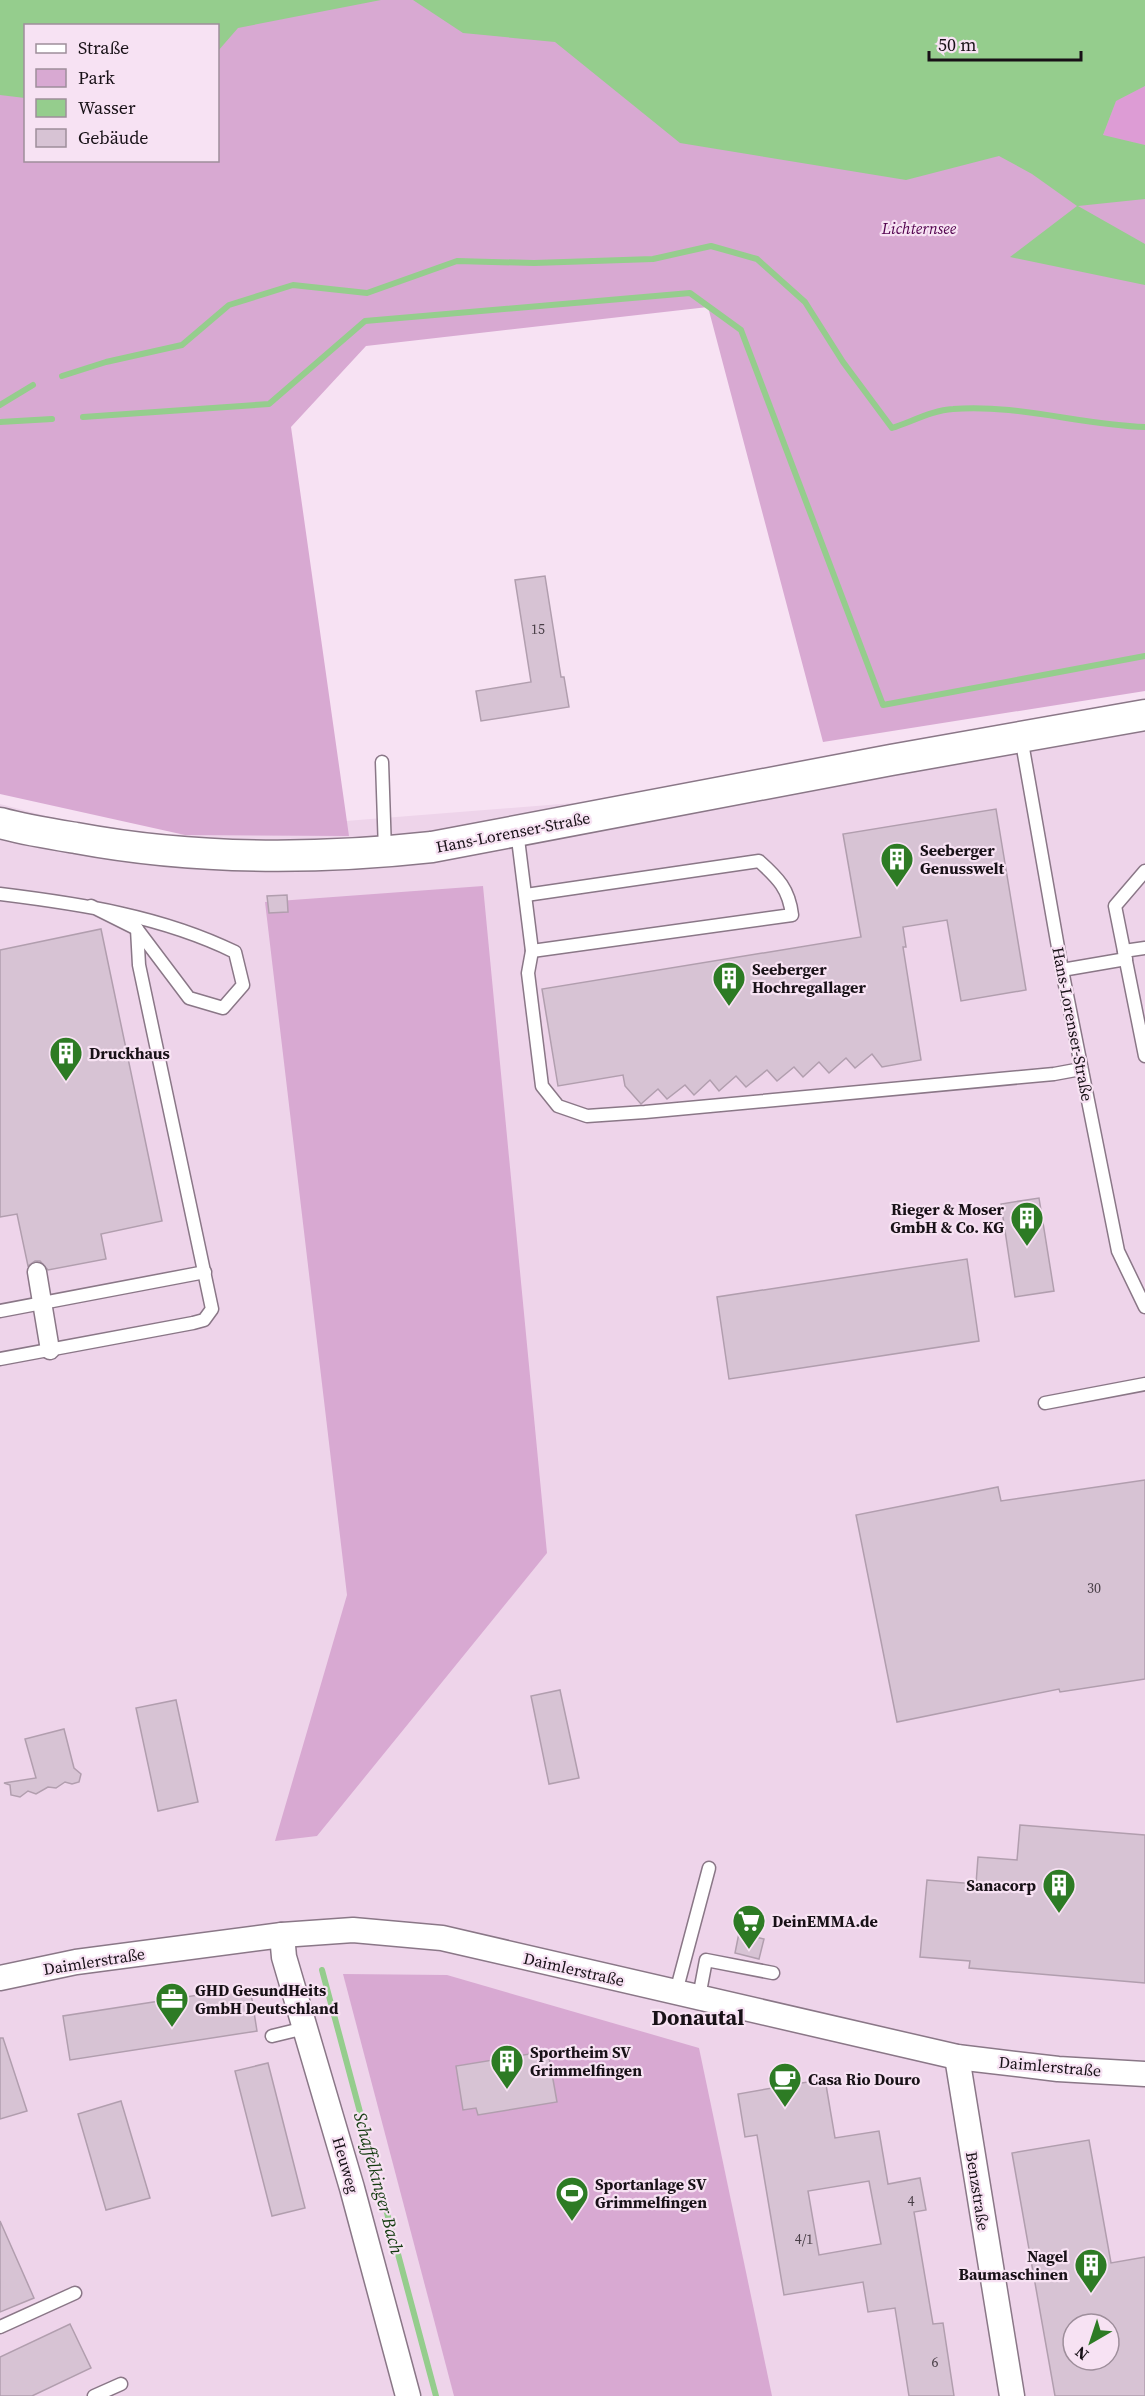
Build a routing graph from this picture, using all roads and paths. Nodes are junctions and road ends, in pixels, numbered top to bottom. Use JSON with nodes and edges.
{"nodes":[{"id":1,"x":1145,"y":715,"type":"edge"},
{"id":2,"x":1021,"y":736,"type":"junction"},
{"id":3,"x":382,"y":762,"type":"dead end"},
{"id":4,"x":0,"y":823,"type":"edge"},
{"id":5,"x":517,"y":831,"type":"junction"},
{"id":6,"x":386,"y":852,"type":"junction"},
{"id":7,"x":1145,"y":871,"type":"edge"},
{"id":8,"x":0,"y":894,"type":"edge"},
{"id":9,"x":526,"y":895,"type":"junction"},
{"id":10,"x":92,"y":906,"type":"junction"},
{"id":11,"x":137,"y":929,"type":"junction"},
{"id":12,"x":1145,"y":948,"type":"edge"},
{"id":13,"x":532,"y":951,"type":"junction"},
{"id":14,"x":1125,"y":955,"type":"junction"},
{"id":15,"x":1062,"y":970,"type":"junction"},
{"id":16,"x":1145,"y":1056,"type":"edge"},
{"id":17,"x":1081,"y":1069,"type":"junction"},
{"id":18,"x":37,"y":1272,"type":"dead end"},
{"id":19,"x":205,"y":1272,"type":"junction"},
{"id":20,"x":41,"y":1303,"type":"junction"},
{"id":21,"x":1145,"y":1307,"type":"edge"},
{"id":22,"x":0,"y":1311,"type":"edge"},
{"id":23,"x":50,"y":1350,"type":"junction"},
{"id":24,"x":0,"y":1359,"type":"edge"},
{"id":25,"x":1145,"y":1384,"type":"edge"},
{"id":26,"x":1045,"y":1403,"type":"dead end"},
{"id":27,"x":709,"y":1868,"type":"dead end"},
{"id":28,"x":282,"y":1935,"type":"junction"},
{"id":29,"x":773,"y":1973,"type":"dead end"},
{"id":30,"x":0,"y":1978,"type":"edge"},
{"id":31,"x":687,"y":1995,"type":"junction"},
{"id":32,"x":305,"y":2028,"type":"junction"},
{"id":33,"x":272,"y":2036,"type":"dead end"},
{"id":34,"x":957,"y":2057,"type":"junction"},
{"id":35,"x":1145,"y":2074,"type":"edge"},
{"id":36,"x":75,"y":2293,"type":"dead end"},
{"id":37,"x":0,"y":2327,"type":"edge"},
{"id":38,"x":121,"y":2384,"type":"dead end"},
{"id":39,"x":94,"y":2396,"type":"edge"},
{"id":40,"x":408,"y":2396,"type":"edge"},
{"id":41,"x":1012,"y":2396,"type":"edge"}],
"edges":[{"from":1,"to":2,"type":"street","name":"Hans-Lorenser-Straße"},
{"from":2,"to":5,"type":"street","name":"Hans-Lorenser-Straße"},
{"from":2,"to":15,"type":"lane","name":"Hans-Lorenser-Straße"},
{"from":3,"to":6,"type":"lane"},
{"from":4,"to":6,"type":"street","name":"Hans-Lorenser-Straße"},
{"from":5,"to":6,"type":"street","name":"Hans-Lorenser-Straße"},
{"from":5,"to":9,"type":"lane"},
{"from":7,"to":14,"type":"lane"},
{"from":8,"to":10,"type":"lane"},
{"from":9,"to":13,"type":"lane"},
{"from":9,"to":13,"type":"lane"},
{"from":10,"to":11,"type":"lane"},
{"from":10,"to":11,"type":"lane"},
{"from":11,"to":19,"type":"lane"},
{"from":12,"to":14,"type":"lane"},
{"from":13,"to":17,"type":"lane"},
{"from":14,"to":15,"type":"lane"},
{"from":14,"to":16,"type":"lane"},
{"from":15,"to":17,"type":"lane","name":"Hans-Lorenser-Straße"},
{"from":17,"to":21,"type":"lane","name":"Hans-Lorenser-Straße"},
{"from":18,"to":20,"type":"street"},
{"from":19,"to":20,"type":"lane"},
{"from":19,"to":23,"type":"lane"},
{"from":20,"to":22,"type":"lane"},
{"from":20,"to":23,"type":"street"},
{"from":23,"to":24,"type":"lane"},
{"from":25,"to":26,"type":"lane"},
{"from":27,"to":31,"type":"lane"},
{"from":28,"to":30,"type":"street","name":"Daimlerstraße"},
{"from":28,"to":31,"type":"street","name":"Daimlerstraße"},
{"from":28,"to":32,"type":"street","name":"Heuweg"},
{"from":29,"to":31,"type":"lane"},
{"from":31,"to":34,"type":"street","name":"Daimlerstraße"},
{"from":32,"to":33,"type":"lane"},
{"from":32,"to":40,"type":"street","name":"Heuweg"},
{"from":34,"to":35,"type":"street","name":"Daimlerstraße"},
{"from":34,"to":41,"type":"street","name":"Benzstraße"},
{"from":36,"to":37,"type":"lane"},
{"from":38,"to":39,"type":"lane"}]}
